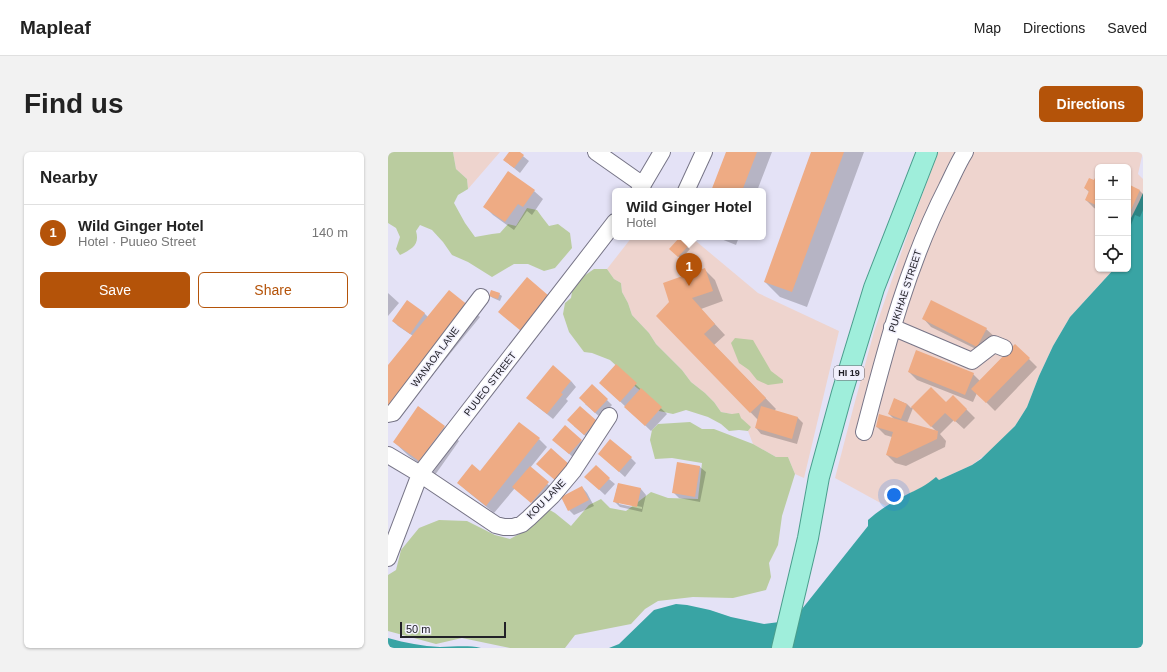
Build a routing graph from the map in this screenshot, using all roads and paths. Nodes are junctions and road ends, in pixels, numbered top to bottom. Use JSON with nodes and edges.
{"nodes":[{"id":1,"x":596,"y":152,"type":"edge"},
{"id":2,"x":662,"y":152,"type":"edge"},
{"id":3,"x":704,"y":152,"type":"edge"},
{"id":4,"x":927,"y":152,"type":"edge"},
{"id":5,"x":959,"y":154,"type":"edge"},
{"id":6,"x":641,"y":188,"type":"edge"},
{"id":7,"x":687,"y":188,"type":"edge"},
{"id":8,"x":612,"y":226,"type":"edge"},
{"id":9,"x":481,"y":297,"type":"dead end"},
{"id":10,"x":892,"y":328,"type":"junction"},
{"id":11,"x":1004,"y":348,"type":"dead end"},
{"id":12,"x":388,"y":414,"type":"edge"},
{"id":13,"x":609,"y":416,"type":"dead end"},
{"id":14,"x":864,"y":432,"type":"dead end"},
{"id":15,"x":388,"y":455,"type":"edge"},
{"id":16,"x":420,"y":474,"type":"junction"},
{"id":17,"x":388,"y":558,"type":"edge"},
{"id":18,"x":782,"y":648,"type":"edge"}],
"edges":[{"from":1,"to":6,"type":"street"},
{"from":2,"to":6,"type":"street"},
{"from":3,"to":7,"type":"street"},
{"from":4,"to":18,"type":"main road","number":"HI 19"},
{"from":5,"to":10,"type":"street","name":"PUKIHAE STREET"},
{"from":8,"to":16,"type":"street","name":"PUUEO STREET"},
{"from":9,"to":12,"type":"street","name":"WANAOA LANE"},
{"from":10,"to":11,"type":"street"},
{"from":10,"to":14,"type":"street","name":"PUKIHAE STREET"},
{"from":13,"to":16,"type":"street","name":"KOU LANE"},
{"from":15,"to":16,"type":"street","name":"KOU LANE"},
{"from":16,"to":17,"type":"street","name":"PUUEO STREET"}]}
